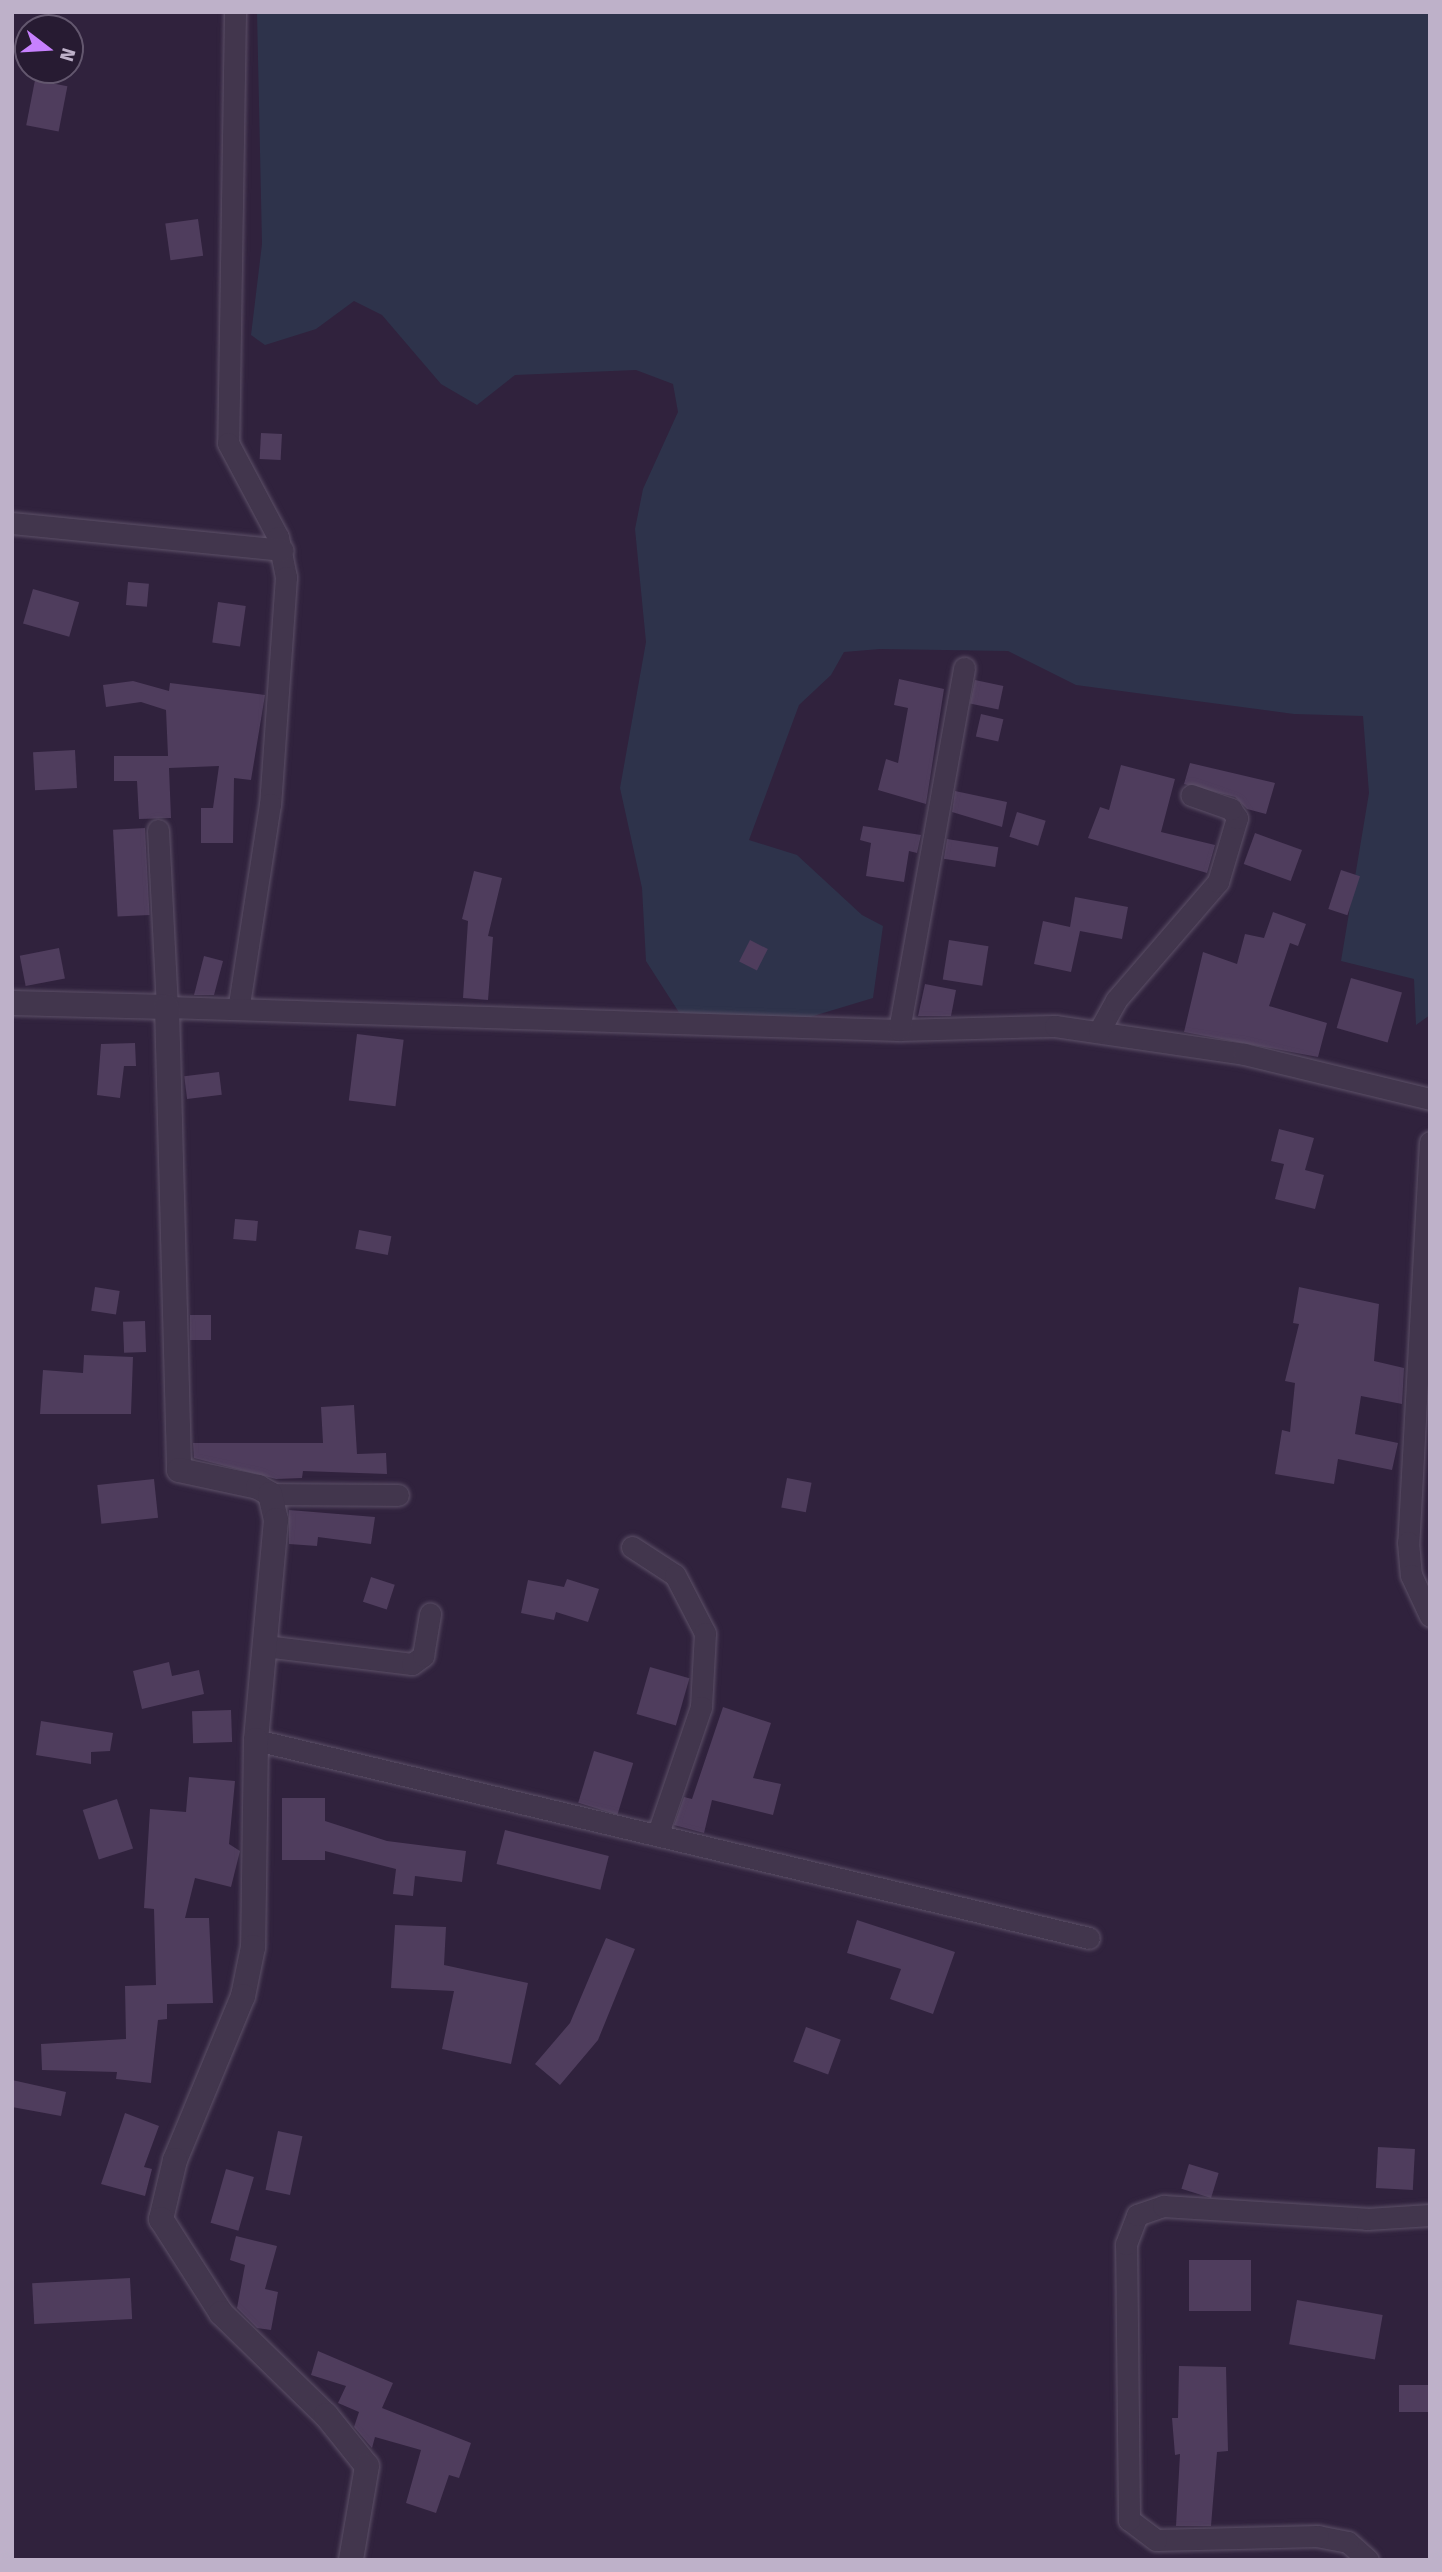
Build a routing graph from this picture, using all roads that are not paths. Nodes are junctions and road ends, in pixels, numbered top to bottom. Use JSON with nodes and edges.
{"nodes":[{"id":1,"x":235,"y":12,"type":"edge"},
{"id":2,"x":12,"y":523,"type":"edge"},
{"id":3,"x":283,"y":550,"type":"junction"},
{"id":4,"x":964,"y":668,"type":"dead end"},
{"id":5,"x":1191,"y":795,"type":"dead end"},
{"id":6,"x":158,"y":830,"type":"dead end"},
{"id":7,"x":12,"y":1003,"type":"edge"},
{"id":8,"x":239,"y":1004,"type":"junction"},
{"id":9,"x":167,"y":1007,"type":"junction"},
{"id":10,"x":899,"y":1030,"type":"junction"},
{"id":11,"x":1099,"y":1031,"type":"junction"},
{"id":12,"x":1430,"y":1099,"type":"edge"},
{"id":13,"x":1430,"y":1142,"type":"edge"},
{"id":14,"x":270,"y":1494,"type":"junction"},
{"id":15,"x":398,"y":1494,"type":"dead end"},
{"id":16,"x":632,"y":1547,"type":"dead end"},
{"id":17,"x":430,"y":1614,"type":"dead end"},
{"id":18,"x":1430,"y":1616,"type":"edge"},
{"id":19,"x":265,"y":1646,"type":"junction"},
{"id":20,"x":256,"y":1740,"type":"junction"},
{"id":21,"x":659,"y":1833,"type":"junction"},
{"id":22,"x":1089,"y":1938,"type":"dead end"},
{"id":23,"x":1430,"y":2215,"type":"edge"},
{"id":24,"x":351,"y":2560,"type":"edge"},
{"id":25,"x":1368,"y":2560,"type":"edge"}],
"edges":[{"from":1,"to":3,"type":"street"},
{"from":2,"to":3,"type":"street"},
{"from":3,"to":8,"type":"street"},
{"from":4,"to":10,"type":"street"},
{"from":5,"to":11,"type":"street"},
{"from":6,"to":9,"type":"street"},
{"from":7,"to":9,"type":"street"},
{"from":8,"to":9,"type":"street"},
{"from":8,"to":10,"type":"street"},
{"from":9,"to":14,"type":"street"},
{"from":10,"to":11,"type":"street"},
{"from":11,"to":12,"type":"street"},
{"from":13,"to":18,"type":"street"},
{"from":14,"to":15,"type":"street"},
{"from":14,"to":19,"type":"street"},
{"from":16,"to":21,"type":"street"},
{"from":17,"to":19,"type":"street"},
{"from":19,"to":20,"type":"street"},
{"from":20,"to":21,"type":"street"},
{"from":20,"to":24,"type":"street"},
{"from":21,"to":22,"type":"street"},
{"from":23,"to":25,"type":"street"}]}
